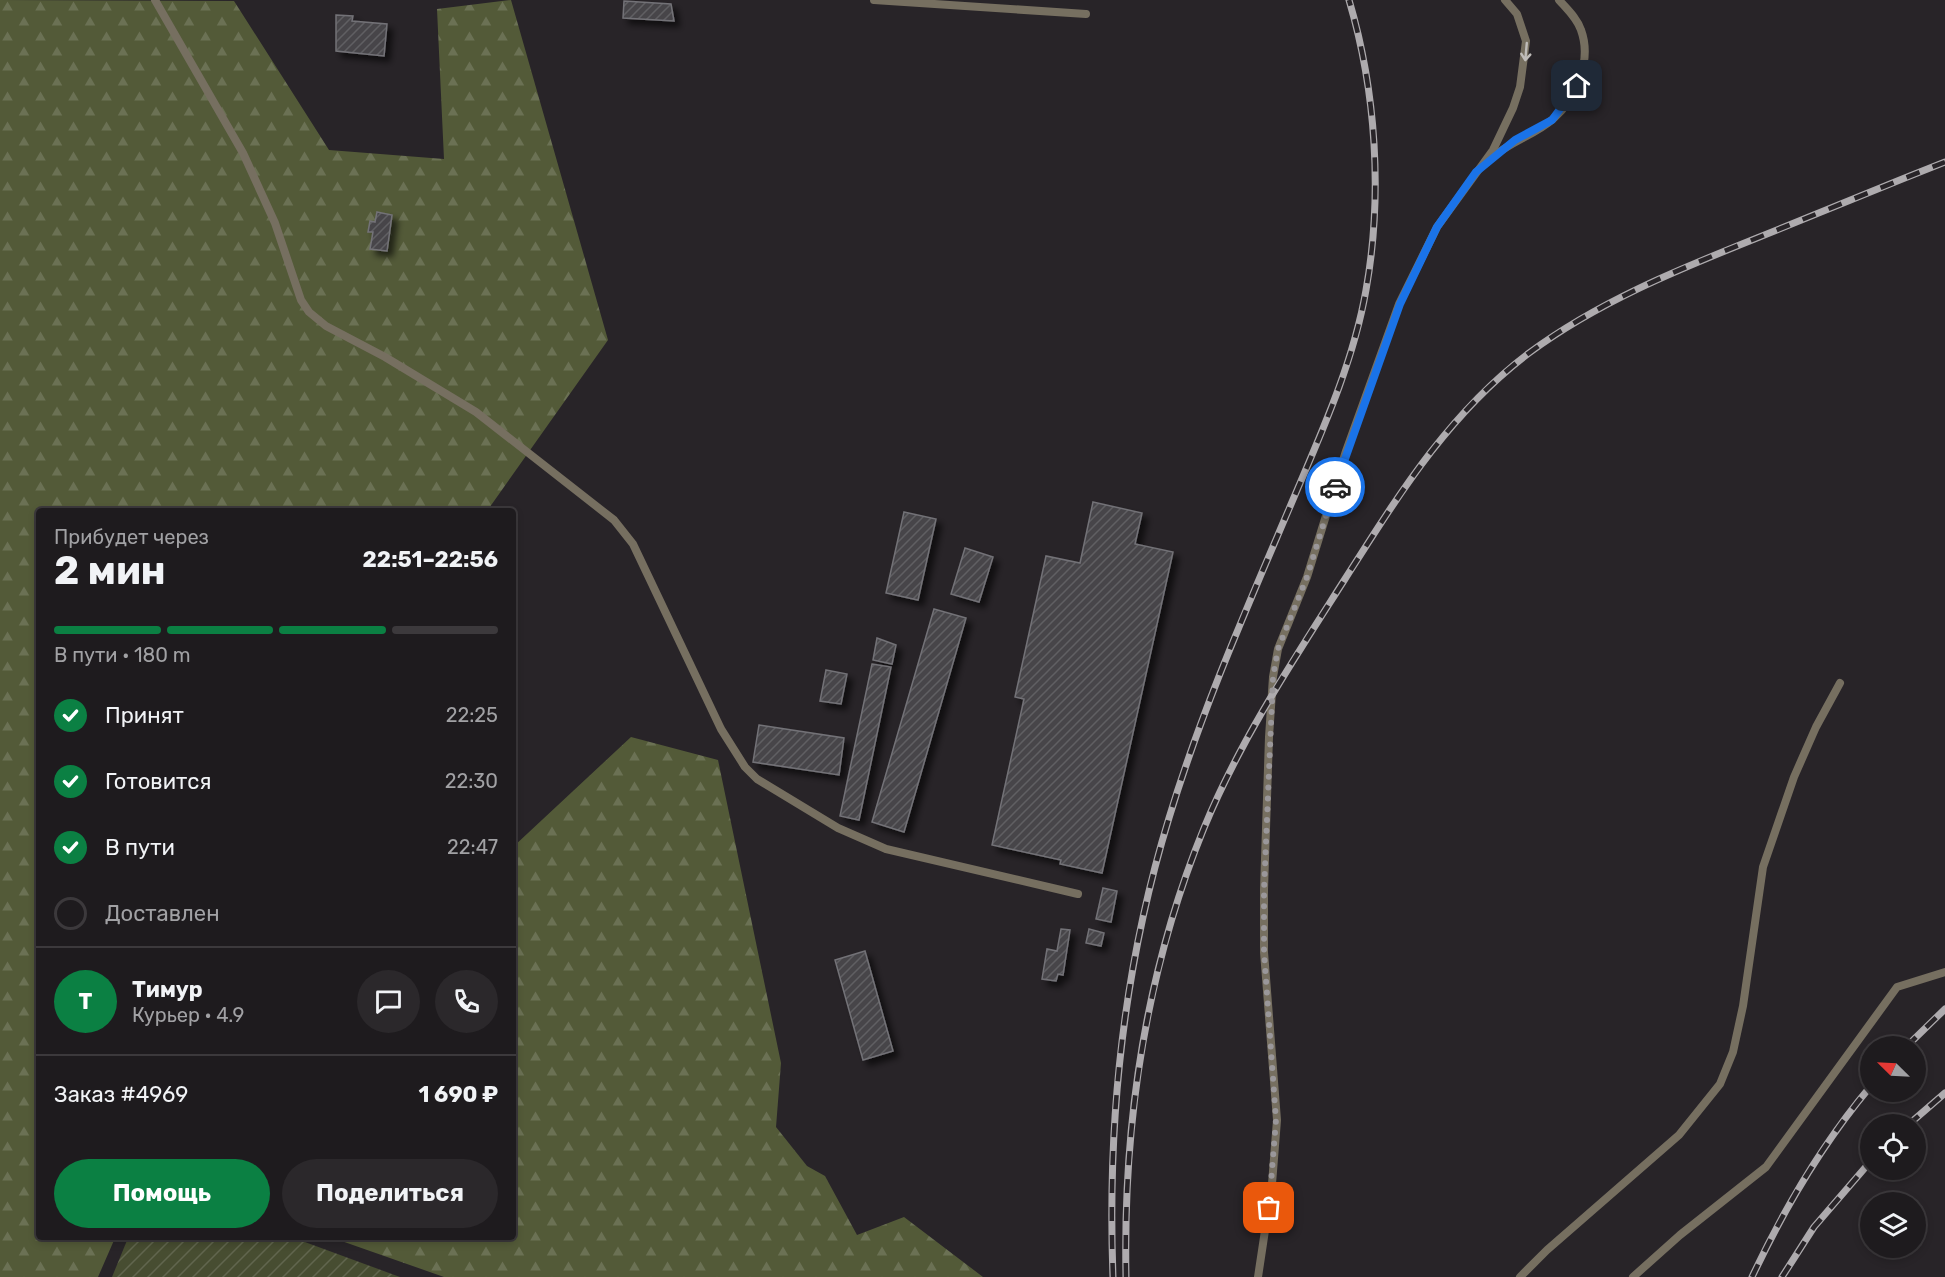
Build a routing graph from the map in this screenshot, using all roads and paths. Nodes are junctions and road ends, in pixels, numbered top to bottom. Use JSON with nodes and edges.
{"nodes":[{"id":1,"x":155,"y":0,"type":"edge"},
{"id":2,"x":873,"y":0,"type":"edge"},
{"id":3,"x":1505,"y":0,"type":"edge"},
{"id":4,"x":1559,"y":0,"type":"edge"},
{"id":5,"x":1086,"y":14,"type":"dead end"},
{"id":6,"x":1476,"y":172,"type":"junction"},
{"id":7,"x":1840,"y":683,"type":"dead end"},
{"id":8,"x":1078,"y":894,"type":"dead end"},
{"id":9,"x":1945,"y":972,"type":"edge"},
{"id":10,"x":1258,"y":1277,"type":"edge"},
{"id":11,"x":1520,"y":1277,"type":"edge"},
{"id":12,"x":1633,"y":1277,"type":"edge"}],
"edges":[{"from":1,"to":8,"type":"lane"},
{"from":2,"to":5,"type":"lane"},
{"from":3,"to":6,"type":"lane","one_way":true},
{"from":4,"to":6,"type":"lane"},
{"from":6,"to":10,"type":"lane"},
{"from":7,"to":11,"type":"lane"},
{"from":9,"to":12,"type":"lane"}]}
